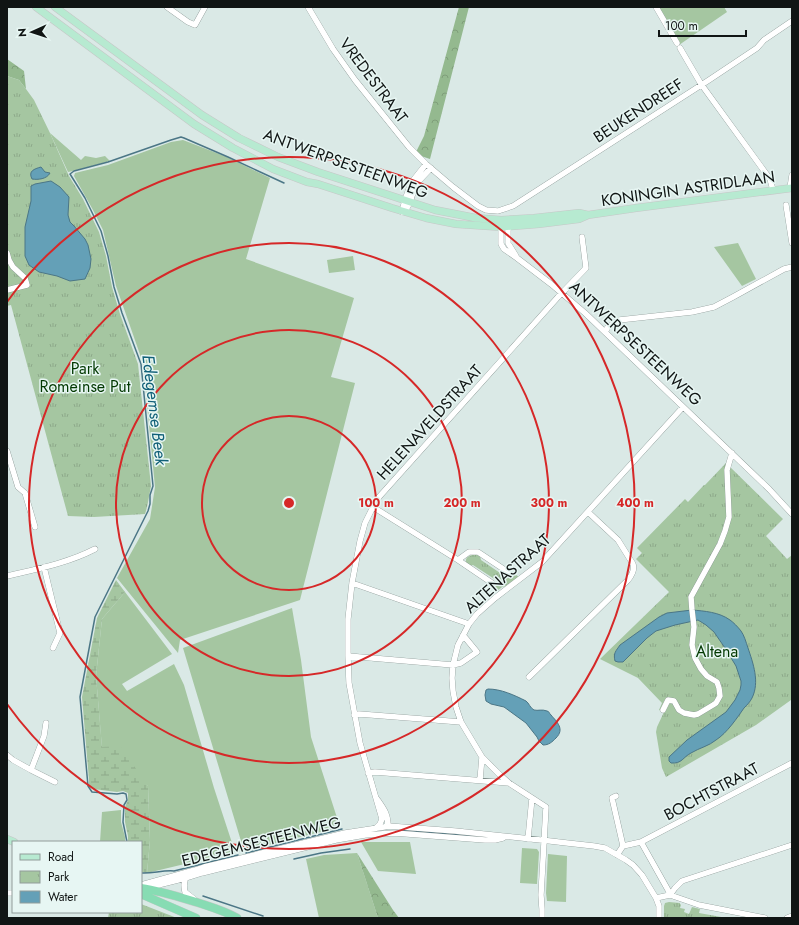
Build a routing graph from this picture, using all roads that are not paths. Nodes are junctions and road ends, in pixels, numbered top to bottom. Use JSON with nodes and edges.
{"nodes":[{"id":1,"x":36,"y":7,"type":"edge"},
{"id":2,"x":55,"y":7,"type":"edge"},
{"id":3,"x":167,"y":7,"type":"edge"},
{"id":4,"x":205,"y":7,"type":"edge"},
{"id":5,"x":308,"y":7,"type":"edge"},
{"id":6,"x":656,"y":7,"type":"edge"},
{"id":7,"x":792,"y":21,"type":"edge"},
{"id":8,"x":677,"y":43,"type":"dead end"},
{"id":9,"x":680,"y":48,"type":"dead end"},
{"id":10,"x":701,"y":84,"type":"junction"},
{"id":11,"x":426,"y":164,"type":"junction"},
{"id":12,"x":431,"y":168,"type":"junction"},
{"id":13,"x":792,"y":175,"type":"edge"},
{"id":14,"x":791,"y":188,"type":"edge"},
{"id":15,"x":774,"y":190,"type":"junction"},
{"id":16,"x":407,"y":201,"type":"junction"},
{"id":17,"x":786,"y":205,"type":"dead end"},
{"id":18,"x":492,"y":210,"type":"joint"},
{"id":19,"x":404,"y":212,"type":"junction"},
{"id":20,"x":505,"y":223,"type":"junction"},
{"id":21,"x":582,"y":237,"type":"dead end"},
{"id":22,"x":792,"y":243,"type":"edge"},
{"id":23,"x":7,"y":253,"type":"edge"},
{"id":24,"x":792,"y":267,"type":"edge"},
{"id":25,"x":7,"y":290,"type":"edge"},
{"id":26,"x":561,"y":293,"type":"junction"},
{"id":27,"x":607,"y":329,"type":"junction"},
{"id":28,"x":684,"y":407,"type":"junction"},
{"id":29,"x":7,"y":451,"type":"edge"},
{"id":30,"x":732,"y":454,"type":"junction"},
{"id":31,"x":373,"y":507,"type":"junction"},
{"id":32,"x":588,"y":512,"type":"junction"},
{"id":33,"x":792,"y":514,"type":"edge"},
{"id":34,"x":35,"y":527,"type":"dead end"},
{"id":35,"x":95,"y":549,"type":"dead end"},
{"id":36,"x":458,"y":560,"type":"junction"},
{"id":37,"x":44,"y":568,"type":"junction"},
{"id":38,"x":508,"y":572,"type":"dead end"},
{"id":39,"x":7,"y":576,"type":"edge"},
{"id":40,"x":352,"y":583,"type":"junction"},
{"id":41,"x":492,"y":583,"type":"dead end"},
{"id":42,"x":469,"y":624,"type":"junction"},
{"id":43,"x":463,"y":635,"type":"junction"},
{"id":44,"x":53,"y":648,"type":"dead end"},
{"id":45,"x":348,"y":656,"type":"junction"},
{"id":46,"x":453,"y":665,"type":"junction"},
{"id":47,"x":529,"y":677,"type":"dead end"},
{"id":48,"x":663,"y":710,"type":"dead end"},
{"id":49,"x":354,"y":715,"type":"junction"},
{"id":50,"x":461,"y":722,"type":"junction"},
{"id":51,"x":46,"y":723,"type":"dead end"},
{"id":52,"x":7,"y":755,"type":"edge"},
{"id":53,"x":482,"y":756,"type":"junction"},
{"id":54,"x":792,"y":763,"type":"edge"},
{"id":55,"x":31,"y":770,"type":"junction"},
{"id":56,"x":368,"y":773,"type":"junction"},
{"id":57,"x":480,"y":780,"type":"junction"},
{"id":58,"x":55,"y":782,"type":"dead end"},
{"id":59,"x":509,"y":783,"type":"junction"},
{"id":60,"x":616,"y":796,"type":"dead end"},
{"id":61,"x":376,"y":798,"type":"junction"},
{"id":62,"x":532,"y":798,"type":"junction"},
{"id":63,"x":388,"y":826,"type":"junction"},
{"id":64,"x":376,"y":828,"type":"junction"},
{"id":65,"x":355,"y":834,"type":"junction"},
{"id":66,"x":378,"y":834,"type":"junction"},
{"id":67,"x":507,"y":837,"type":"junction"},
{"id":68,"x":528,"y":839,"type":"junction"},
{"id":69,"x":544,"y":840,"type":"junction"},
{"id":70,"x":641,"y":842,"type":"junction"},
{"id":71,"x":792,"y":845,"type":"edge"},
{"id":72,"x":622,"y":846,"type":"junction"},
{"id":73,"x":618,"y":855,"type":"junction"},
{"id":74,"x":186,"y":878,"type":"junction"},
{"id":75,"x":142,"y":886,"type":"edge"},
{"id":76,"x":142,"y":886,"type":"edge"},
{"id":77,"x":142,"y":886,"type":"edge"},
{"id":78,"x":142,"y":894,"type":"edge"},
{"id":79,"x":670,"y":895,"type":"junction"},
{"id":80,"x":656,"y":898,"type":"junction"},
{"id":81,"x":204,"y":905,"type":"junction"},
{"id":82,"x":792,"y":916,"type":"edge"},
{"id":83,"x":750,"y":917,"type":"edge"},
{"id":84,"x":196,"y":918,"type":"edge"},
{"id":85,"x":237,"y":918,"type":"edge"},
{"id":86,"x":542,"y":918,"type":"edge"},
{"id":87,"x":660,"y":918,"type":"edge"},
{"id":88,"x":765,"y":918,"type":"edge"},
{"id":89,"x":787,"y":918,"type":"edge"}],
"edges":[{"from":1,"to":19,"type":"main road","name":"ANTWERPSESTEENWEG"},
{"from":2,"to":16,"type":"main road","name":"ANTWERPSESTEENWEG"},
{"from":3,"to":4,"type":"street"},
{"from":5,"to":11,"type":"street","name":"VREDESTRAAT"},
{"from":6,"to":8,"type":"street"},
{"from":7,"to":10,"type":"street","name":"BEUKENDREEF"},
{"from":9,"to":10,"type":"street"},
{"from":10,"to":15,"type":"street"},
{"from":10,"to":18,"type":"street","name":"BEUKENDREEF"},
{"from":11,"to":12,"type":"street","name":"VREDESTRAAT"},
{"from":11,"to":16,"type":"street"},
{"from":12,"to":16,"type":"street"},
{"from":12,"to":18,"type":"street","name":"VREDESTRAAT"},
{"from":13,"to":14,"type":"street"},
{"from":14,"to":15,"type":"main road","name":"KONINGIN ASTRIDLAAN"},
{"from":15,"to":20,"type":"main road","name":"KONINGIN ASTRIDLAAN"},
{"from":16,"to":19,"type":"street"},
{"from":16,"to":20,"type":"main road","name":"ANTWERPSESTEENWEG"},
{"from":17,"to":22,"type":"street"},
{"from":19,"to":20,"type":"main road","name":"ANTWERPSESTEENWEG"},
{"from":20,"to":26,"type":"street","name":"ANTWERPSESTEENWEG"},
{"from":21,"to":26,"type":"street","name":"HELENAVELDSTRAAT"},
{"from":23,"to":25,"type":"street"},
{"from":24,"to":27,"type":"street"},
{"from":26,"to":27,"type":"street","name":"ANTWERPSESTEENWEG"},
{"from":26,"to":31,"type":"street","name":"HELENAVELDSTRAAT"},
{"from":27,"to":28,"type":"street","name":"ANTWERPSESTEENWEG"},
{"from":28,"to":30,"type":"street","name":"ANTWERPSESTEENWEG"},
{"from":28,"to":32,"type":"street","name":"ALTENASTRAAT"},
{"from":29,"to":34,"type":"street"},
{"from":30,"to":33,"type":"street","name":"ANTWERPSESTEENWEG"},
{"from":30,"to":48,"type":"street"},
{"from":31,"to":36,"type":"street"},
{"from":31,"to":40,"type":"street","name":"HELENAVELDSTRAAT"},
{"from":32,"to":42,"type":"street","name":"ALTENASTRAAT"},
{"from":32,"to":47,"type":"street"},
{"from":35,"to":37,"type":"street"},
{"from":36,"to":38,"type":"street"},
{"from":36,"to":41,"type":"street"},
{"from":37,"to":39,"type":"street"},
{"from":37,"to":44,"type":"street"},
{"from":40,"to":42,"type":"street"},
{"from":40,"to":45,"type":"street","name":"HELENAVELDSTRAAT"},
{"from":42,"to":43,"type":"street","name":"ALTENASTRAAT"},
{"from":43,"to":46,"type":"street","name":"ALTENASTRAAT"},
{"from":43,"to":46,"type":"street","name":"ALTENASTRAAT"},
{"from":45,"to":46,"type":"street"},
{"from":45,"to":49,"type":"street","name":"HELENAVELDSTRAAT"},
{"from":46,"to":50,"type":"street","name":"ALTENASTRAAT"},
{"from":49,"to":50,"type":"street"},
{"from":49,"to":56,"type":"street","name":"HELENAVELDSTRAAT"},
{"from":50,"to":53,"type":"street","name":"ALTENASTRAAT"},
{"from":51,"to":55,"type":"street"},
{"from":52,"to":55,"type":"street"},
{"from":53,"to":57,"type":"street"},
{"from":53,"to":59,"type":"street","name":"ALTENASTRAAT"},
{"from":54,"to":70,"type":"street","name":"BOCHTSTRAAT"},
{"from":55,"to":58,"type":"street"},
{"from":56,"to":57,"type":"street"},
{"from":56,"to":61,"type":"street","name":"HELENAVELDSTRAAT"},
{"from":57,"to":59,"type":"street"},
{"from":59,"to":62,"type":"street","name":"ALTENASTRAAT"},
{"from":60,"to":72,"type":"street"},
{"from":61,"to":63,"type":"street","name":"HELENAVELDSTRAAT"},
{"from":61,"to":64,"type":"street","name":"HELENAVELDSTRAAT"},
{"from":62,"to":68,"type":"street"},
{"from":62,"to":69,"type":"street","name":"ALTENASTRAAT"},
{"from":63,"to":64,"type":"street","name":"EDEGEMSESTEENWEG"},
{"from":63,"to":66,"type":"street"},
{"from":63,"to":67,"type":"street","name":"EDEGEMSESTEENWEG"},
{"from":64,"to":65,"type":"street","name":"EDEGEMSESTEENWEG"},
{"from":65,"to":66,"type":"street","name":"EDEGEMSESTEENWEG"},
{"from":65,"to":74,"type":"street","name":"EDEGEMSESTEENWEG"},
{"from":65,"to":75,"type":"street","name":"EDEGEMSESTEENWEG"},
{"from":66,"to":67,"type":"street","name":"EDEGEMSESTEENWEG"},
{"from":67,"to":68,"type":"street","name":"EDEGEMSESTEENWEG"},
{"from":68,"to":69,"type":"street","name":"EDEGEMSESTEENWEG"},
{"from":69,"to":73,"type":"street","name":"EDEGEMSESTEENWEG"},
{"from":69,"to":86,"type":"street"},
{"from":70,"to":72,"type":"street"},
{"from":70,"to":79,"type":"street"},
{"from":71,"to":79,"type":"street"},
{"from":72,"to":73,"type":"street"},
{"from":73,"to":80,"type":"street","name":"EDEGEMSESTEENWEG"},
{"from":74,"to":76,"type":"street","name":"EDEGEMSESTEENWEG"},
{"from":74,"to":81,"type":"street"},
{"from":77,"to":81,"type":"highway"},
{"from":78,"to":84,"type":"highway"},
{"from":79,"to":80,"type":"street"},
{"from":79,"to":83,"type":"street"},
{"from":80,"to":87,"type":"street","name":"EDEGEMSESTEENWEG"},
{"from":81,"to":85,"type":"highway"},
{"from":82,"to":89,"type":"street"},
{"from":83,"to":88,"type":"street"}]}
